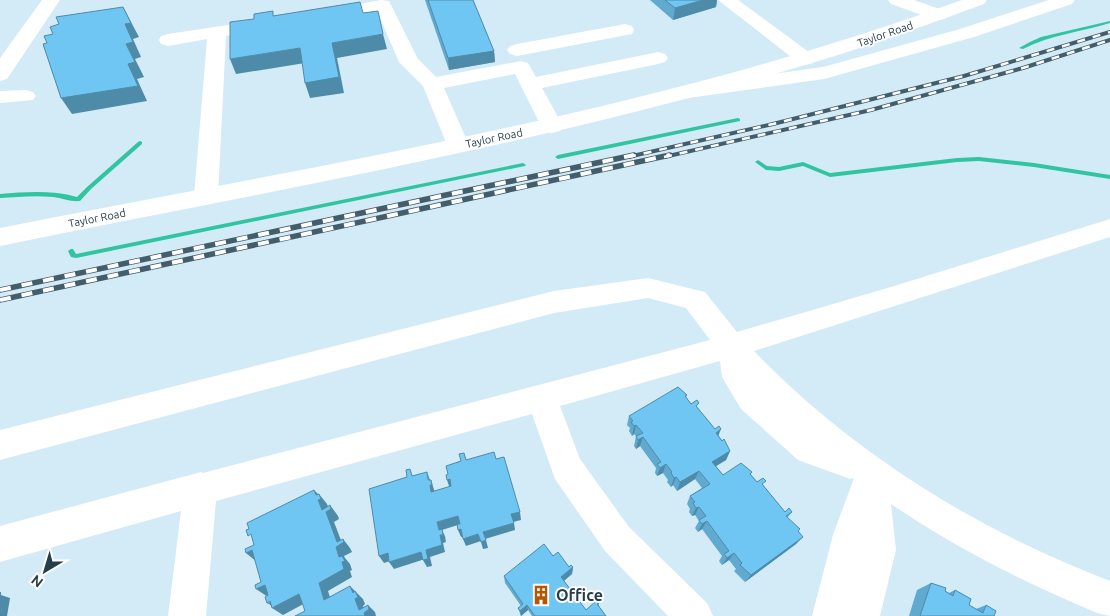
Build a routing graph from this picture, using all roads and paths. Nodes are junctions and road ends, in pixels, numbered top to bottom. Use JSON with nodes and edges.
{"nodes":[{"id":1,"x":51,"y":0,"type":"edge"},
{"id":2,"x":727,"y":0,"type":"edge"},
{"id":3,"x":897,"y":0,"type":"edge"},
{"id":4,"x":978,"y":0,"type":"edge"},
{"id":5,"x":1066,"y":0,"type":"edge"},
{"id":6,"x":939,"y":15,"type":"junction"},
{"id":7,"x":305,"y":18,"type":"edge"},
{"id":8,"x":286,"y":21,"type":"edge"},
{"id":9,"x":625,"y":30,"type":"dead end"},
{"id":10,"x":217,"y":32,"type":"junction"},
{"id":11,"x":168,"y":40,"type":"dead end"},
{"id":12,"x":517,"y":50,"type":"dead end"},
{"id":13,"x":658,"y":58,"type":"dead end"},
{"id":14,"x":806,"y":59,"type":"junction"},
{"id":15,"x":0,"y":75,"type":"edge"},
{"id":16,"x":432,"y":84,"type":"junction"},
{"id":17,"x":531,"y":84,"type":"junction"},
{"id":18,"x":681,"y":93,"type":"junction"},
{"id":19,"x":26,"y":96,"type":"dead end"},
{"id":20,"x":0,"y":97,"type":"edge"},
{"id":21,"x":552,"y":126,"type":"junction"},
{"id":22,"x":458,"y":145,"type":"junction"},
{"id":23,"x":206,"y":196,"type":"junction"},
{"id":24,"x":1108,"y":232,"type":"edge"},
{"id":25,"x":0,"y":237,"type":"edge"},
{"id":26,"x":731,"y":346,"type":"junction"},
{"id":27,"x":541,"y":397,"type":"junction"},
{"id":28,"x":0,"y":445,"type":"edge"},
{"id":29,"x":872,"y":472,"type":"junction"},
{"id":30,"x":201,"y":488,"type":"junction"},
{"id":31,"x":0,"y":544,"type":"edge"},
{"id":32,"x":1110,"y":600,"type":"edge"},
{"id":33,"x":187,"y":616,"type":"edge"},
{"id":34,"x":694,"y":616,"type":"edge"},
{"id":35,"x":831,"y":616,"type":"edge"},
{"id":36,"x":861,"y":616,"type":"edge"}],
"edges":[{"from":1,"to":15,"type":"main road"},
{"from":2,"to":14,"type":"main road"},
{"from":3,"to":6,"type":"main road"},
{"from":4,"to":6,"type":"main road","name":"Taylor Road"},
{"from":5,"to":18,"type":"main road"},
{"from":6,"to":14,"type":"main road","name":"Taylor Road"},
{"from":7,"to":16,"type":"main road"},
{"from":8,"to":10,"type":"main road"},
{"from":9,"to":12,"type":"main road"},
{"from":10,"to":11,"type":"main road"},
{"from":10,"to":23,"type":"main road"},
{"from":13,"to":17,"type":"main road"},
{"from":14,"to":18,"type":"main road","name":"Taylor Road"},
{"from":16,"to":17,"type":"main road"},
{"from":16,"to":22,"type":"main road"},
{"from":17,"to":21,"type":"main road"},
{"from":18,"to":21,"type":"main road","name":"Taylor Road"},
{"from":19,"to":20,"type":"main road"},
{"from":21,"to":22,"type":"main road","name":"Taylor Road"},
{"from":22,"to":23,"type":"main road","name":"Taylor Road"},
{"from":23,"to":25,"type":"main road","name":"Taylor Road"},
{"from":24,"to":26,"type":"main road"},
{"from":26,"to":27,"type":"main road"},
{"from":26,"to":28,"type":"main road"},
{"from":26,"to":29,"type":"main road"},
{"from":27,"to":30,"type":"main road"},
{"from":27,"to":34,"type":"main road"},
{"from":29,"to":32,"type":"main road"},
{"from":29,"to":35,"type":"main road"},
{"from":29,"to":36,"type":"main road"},
{"from":30,"to":31,"type":"main road"},
{"from":30,"to":33,"type":"main road"}]}
